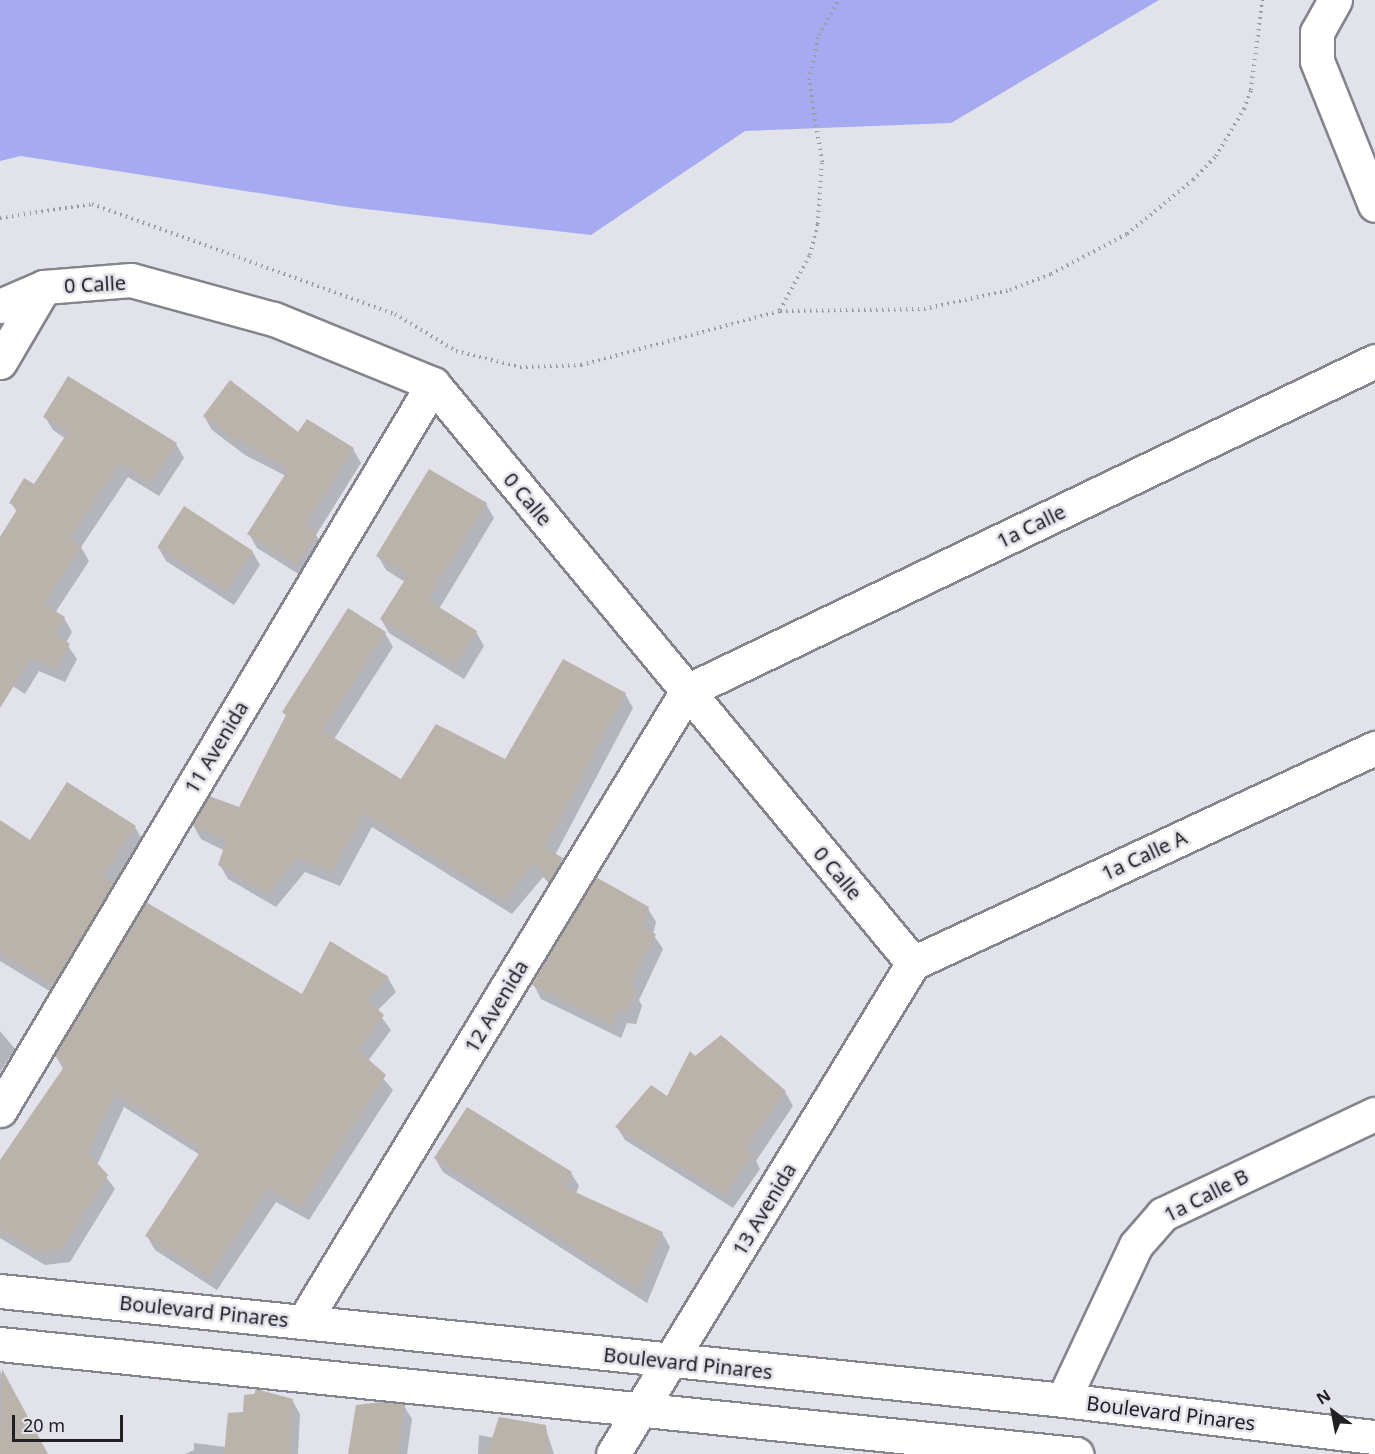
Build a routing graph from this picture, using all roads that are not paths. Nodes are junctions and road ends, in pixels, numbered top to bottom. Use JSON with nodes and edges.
{"nodes":[{"id":1,"x":1329,"y":9,"type":"edge"},
{"id":2,"x":1375,"y":205,"type":"edge"},
{"id":3,"x":44,"y":287,"type":"junction"},
{"id":4,"x":0,"y":306,"type":"edge"},
{"id":5,"x":1375,"y":361,"type":"edge"},
{"id":6,"x":0,"y":362,"type":"edge"},
{"id":7,"x":433,"y":384,"type":"junction"},
{"id":8,"x":687,"y":691,"type":"junction"},
{"id":9,"x":1375,"y":748,"type":"edge"},
{"id":10,"x":913,"y":963,"type":"junction"},
{"id":11,"x":0,"y":1110,"type":"edge"},
{"id":12,"x":1375,"y":1114,"type":"edge"},
{"id":13,"x":0,"y":1291,"type":"edge"},
{"id":14,"x":304,"y":1321,"type":"junction"},
{"id":15,"x":0,"y":1344,"type":"edge"},
{"id":16,"x":673,"y":1362,"type":"junction"},
{"id":17,"x":1063,"y":1400,"type":"junction"},
{"id":18,"x":643,"y":1407,"type":"junction"},
{"id":19,"x":1375,"y":1437,"type":"edge"},
{"id":20,"x":613,"y":1454,"type":"edge"},
{"id":21,"x":1076,"y":1454,"type":"edge"}],
"edges":[{"from":1,"to":2,"type":"street"},
{"from":3,"to":4,"type":"street","name":"0 Calle"},
{"from":3,"to":6,"type":"street"},
{"from":3,"to":7,"type":"street","name":"0 Calle"},
{"from":5,"to":8,"type":"street","name":"1a Calle"},
{"from":7,"to":8,"type":"street","name":"0 Calle"},
{"from":7,"to":11,"type":"street","name":"11 Avenida"},
{"from":8,"to":10,"type":"street","name":"0 Calle"},
{"from":8,"to":14,"type":"street","name":"12 Avenida"},
{"from":9,"to":10,"type":"street","name":"1a Calle A"},
{"from":10,"to":16,"type":"street","name":"13 Avenida"},
{"from":12,"to":17,"type":"street","name":"1a Calle B"},
{"from":13,"to":14,"type":"street","name":"Boulevard Pinares"},
{"from":14,"to":16,"type":"street","name":"Boulevard Pinares"},
{"from":15,"to":18,"type":"street"},
{"from":16,"to":17,"type":"street","name":"Boulevard Pinares"},
{"from":16,"to":18,"type":"street","name":"13 Avenida"},
{"from":17,"to":19,"type":"street","name":"Boulevard Pinares"},
{"from":18,"to":20,"type":"street","name":"13 Avenida"},
{"from":18,"to":21,"type":"street"}]}
